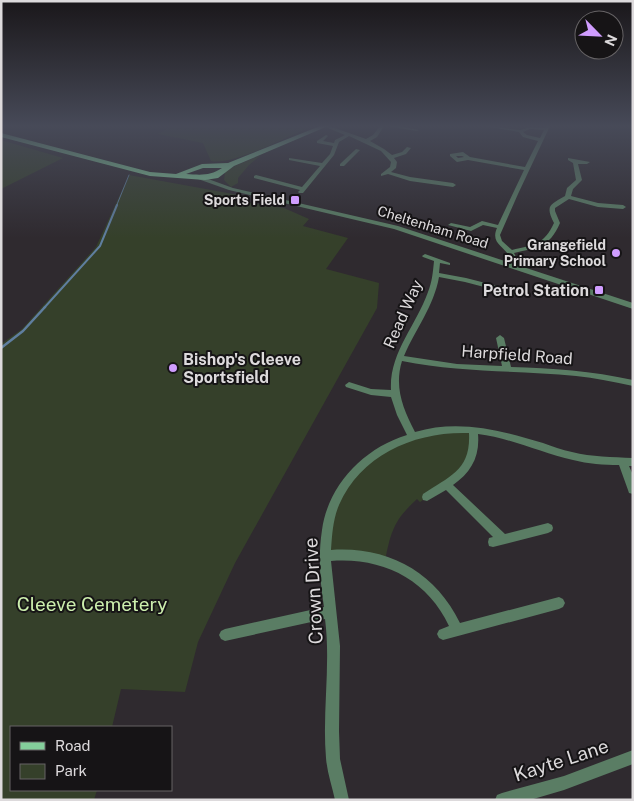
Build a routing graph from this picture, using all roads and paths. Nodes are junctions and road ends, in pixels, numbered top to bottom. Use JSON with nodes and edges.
{"nodes":[{"id":1,"x":106,"y":163,"type":"edge"},
{"id":2,"x":316,"y":163,"type":"edge"},
{"id":3,"x":394,"y":163,"type":"edge"},
{"id":4,"x":496,"y":163,"type":"edge"},
{"id":5,"x":529,"y":163,"type":"edge"},
{"id":6,"x":574,"y":163,"type":"edge"},
{"id":7,"x":231,"y":164,"type":"joint"},
{"id":8,"x":323,"y":165,"type":"joint"},
{"id":9,"x":212,"y":166,"type":"junction"},
{"id":10,"x":195,"y":169,"type":"junction"},
{"id":11,"x":526,"y":169,"type":"junction"},
{"id":12,"x":218,"y":173,"type":"junction"},
{"id":13,"x":168,"y":177,"type":"junction"},
{"id":14,"x":256,"y":177,"type":"dead end"},
{"id":15,"x":200,"y":178,"type":"junction"},
{"id":16,"x":223,"y":185,"type":"junction"},
{"id":17,"x":443,"y":193,"type":"dead end"},
{"id":18,"x":568,"y":198,"type":"junction"},
{"id":19,"x":623,"y":207,"type":"dead end"},
{"id":20,"x":451,"y":225,"type":"dead end"},
{"id":21,"x":500,"y":227,"type":"junction"},
{"id":22,"x":500,"y":244,"type":"junction"},
{"id":23,"x":492,"y":247,"type":"dead end"},
{"id":24,"x":511,"y":252,"type":"junction"},
{"id":25,"x":425,"y":256,"type":"dead end"},
{"id":26,"x":437,"y":260,"type":"junction"},
{"id":27,"x":448,"y":264,"type":"dead end"},
{"id":28,"x":511,"y":264,"type":"junction"},
{"id":29,"x":436,"y":275,"type":"junction"},
{"id":30,"x":522,"y":295,"type":"dead end"},
{"id":31,"x":633,"y":306,"type":"edge"},
{"id":32,"x":500,"y":338,"type":"dead end"},
{"id":33,"x":399,"y":358,"type":"junction"},
{"id":34,"x":507,"y":370,"type":"junction"},
{"id":35,"x":633,"y":383,"type":"edge"},
{"id":36,"x":349,"y":385,"type":"dead end"},
{"id":37,"x":395,"y":394,"type":"junction"},
{"id":38,"x":473,"y":430,"type":"junction"},
{"id":39,"x":412,"y":436,"type":"junction"},
{"id":40,"x":628,"y":462,"type":"edge"},
{"id":41,"x":446,"y":484,"type":"junction"},
{"id":42,"x":633,"y":490,"type":"edge"},
{"id":43,"x":427,"y":497,"type":"dead end"},
{"id":44,"x":548,"y":528,"type":"dead end"},
{"id":45,"x":497,"y":540,"type":"joint"},
{"id":46,"x":324,"y":556,"type":"junction"},
{"id":47,"x":559,"y":603,"type":"dead end"},
{"id":48,"x":330,"y":612,"type":"junction"},
{"id":49,"x":457,"y":630,"type":"junction"},
{"id":50,"x":442,"y":634,"type":"dead end"},
{"id":51,"x":225,"y":635,"type":"dead end"},
{"id":52,"x":633,"y":757,"type":"edge"},
{"id":53,"x":342,"y":800,"type":"edge"},
{"id":54,"x":502,"y":800,"type":"edge"}],
"edges":[{"from":1,"to":13,"type":"main road"},
{"from":2,"to":8,"type":"street"},
{"from":3,"to":17,"type":"street"},
{"from":4,"to":11,"type":"street"},
{"from":5,"to":11,"type":"street"},
{"from":6,"to":18,"type":"street"},
{"from":7,"to":9,"type":"main road"},
{"from":7,"to":12,"type":"main road"},
{"from":8,"to":14,"type":"street"},
{"from":9,"to":10,"type":"main road"},
{"from":9,"to":12,"type":"main road"},
{"from":10,"to":13,"type":"main road"},
{"from":10,"to":15,"type":"main road"},
{"from":11,"to":21,"type":"street"},
{"from":12,"to":15,"type":"main road"},
{"from":12,"to":16,"type":"street"},
{"from":13,"to":15,"type":"main road"},
{"from":15,"to":16,"type":"street","name":"Cheltenham Road"},
{"from":16,"to":28,"type":"street","name":"Cheltenham Road"},
{"from":18,"to":19,"type":"street"},
{"from":18,"to":24,"type":"street"},
{"from":20,"to":21,"type":"street"},
{"from":21,"to":22,"type":"street"},
{"from":22,"to":23,"type":"street"},
{"from":22,"to":24,"type":"street"},
{"from":24,"to":28,"type":"street"},
{"from":25,"to":26,"type":"street"},
{"from":26,"to":27,"type":"street"},
{"from":26,"to":29,"type":"street","name":"Read Way"},
{"from":28,"to":31,"type":"street","name":"Cheltenham Road"},
{"from":29,"to":30,"type":"street"},
{"from":29,"to":33,"type":"street","name":"Read Way"},
{"from":32,"to":34,"type":"street"},
{"from":33,"to":34,"type":"street","name":"Harpfield Road"},
{"from":33,"to":37,"type":"street","name":"Read Way"},
{"from":34,"to":35,"type":"street","name":"Harpfield Road"},
{"from":36,"to":37,"type":"street"},
{"from":37,"to":39,"type":"street","name":"Read Way"},
{"from":38,"to":39,"type":"street","name":"Crown Drive"},
{"from":38,"to":40,"type":"street","name":"Crown Drive"},
{"from":38,"to":41,"type":"street"},
{"from":39,"to":46,"type":"street","name":"Crown Drive"},
{"from":40,"to":42,"type":"street"},
{"from":41,"to":43,"type":"street"},
{"from":41,"to":45,"type":"street"},
{"from":44,"to":45,"type":"street"},
{"from":46,"to":48,"type":"street","name":"Crown Drive"},
{"from":46,"to":49,"type":"street"},
{"from":47,"to":49,"type":"street"},
{"from":48,"to":51,"type":"street"},
{"from":48,"to":53,"type":"street","name":"Crown Drive"},
{"from":49,"to":50,"type":"street"},
{"from":52,"to":54,"type":"street","name":"Kayte Lane"}]}
